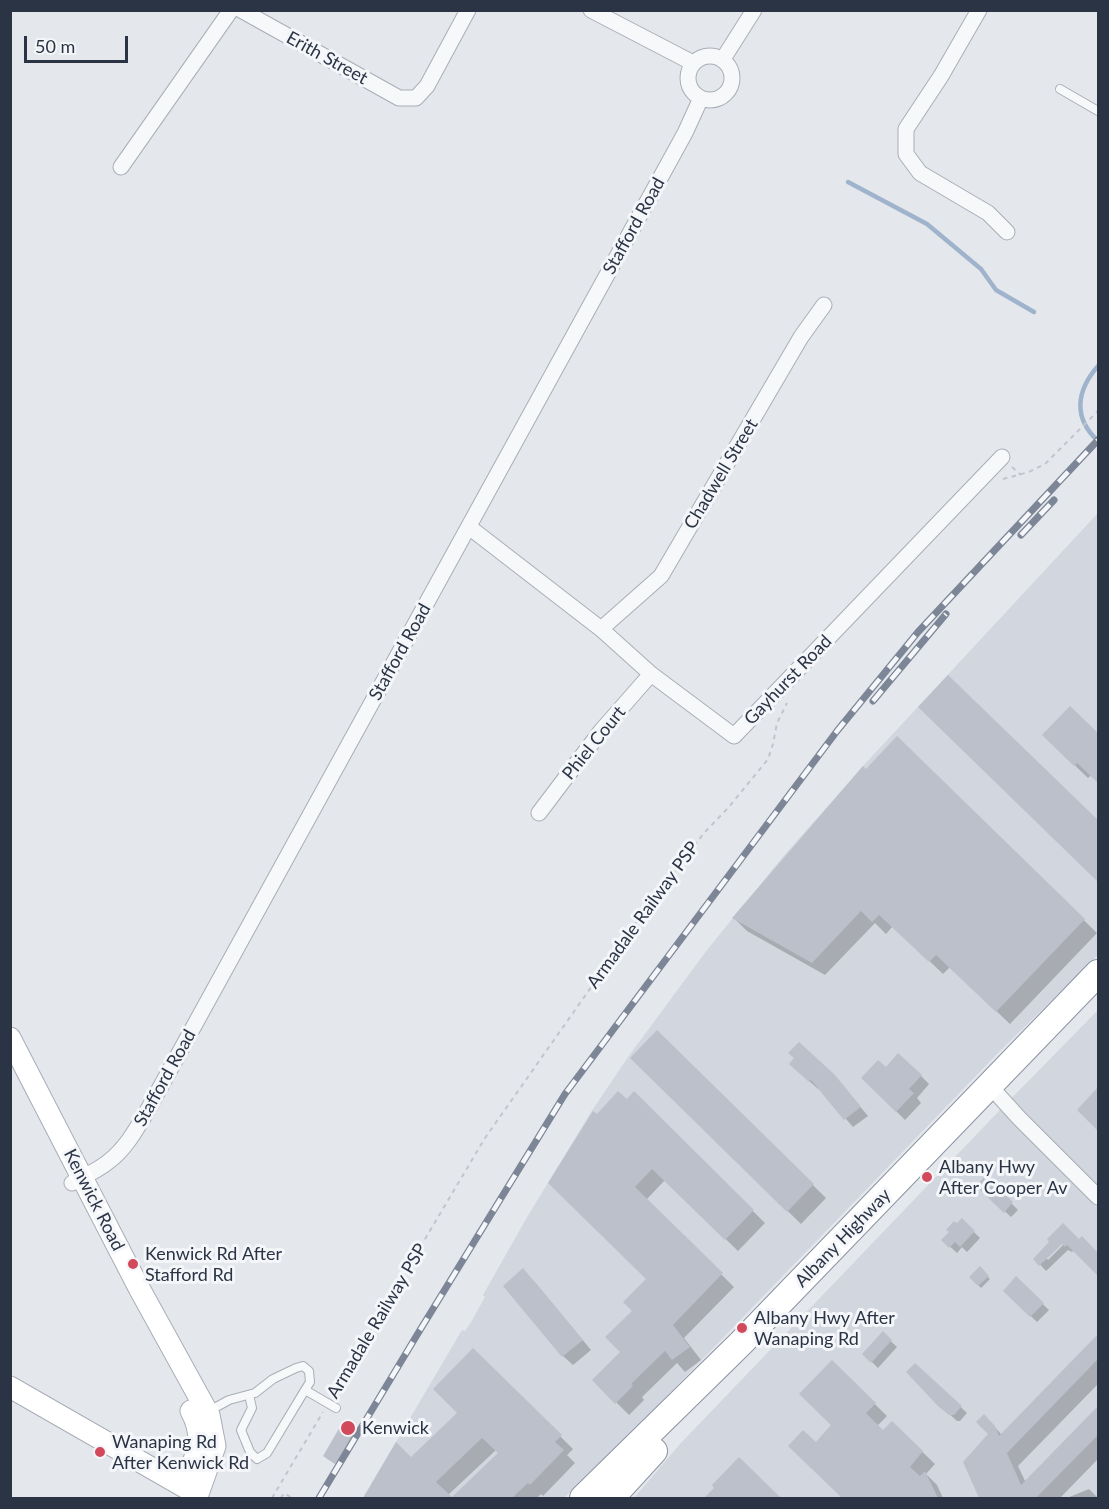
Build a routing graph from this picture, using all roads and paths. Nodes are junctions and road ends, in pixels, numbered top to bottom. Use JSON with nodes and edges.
{"nodes":[{"id":1,"x":231,"y":10,"type":"edge"},
{"id":2,"x":241,"y":10,"type":"edge"},
{"id":3,"x":468,"y":10,"type":"edge"},
{"id":4,"x":591,"y":10,"type":"edge"},
{"id":5,"x":754,"y":10,"type":"edge"},
{"id":6,"x":974,"y":12,"type":"edge"},
{"id":7,"x":723,"y":59,"type":"junction"},
{"id":8,"x":693,"y":63,"type":"junction"},
{"id":9,"x":1060,"y":89,"type":"dead end"},
{"id":10,"x":701,"y":98,"type":"junction"},
{"id":11,"x":1098,"y":111,"type":"edge"},
{"id":12,"x":121,"y":167,"type":"dead end"},
{"id":13,"x":1007,"y":232,"type":"dead end"},
{"id":14,"x":824,"y":305,"type":"dead end"},
{"id":15,"x":1098,"y":411,"type":"edge"},
{"id":16,"x":1002,"y":457,"type":"dead end"},
{"id":17,"x":998,"y":481,"type":"dead end"},
{"id":18,"x":469,"y":527,"type":"junction"},
{"id":19,"x":601,"y":629,"type":"junction"},
{"id":20,"x":651,"y":674,"type":"junction"},
{"id":21,"x":789,"y":700,"type":"dead end"},
{"id":22,"x":539,"y":813,"type":"dead end"},
{"id":23,"x":1098,"y":973,"type":"edge"},
{"id":24,"x":1098,"y":992,"type":"edge"},
{"id":25,"x":10,"y":1038,"type":"edge"},
{"id":26,"x":10,"y":1065,"type":"edge"},
{"id":27,"x":994,"y":1091,"type":"junction"},
{"id":28,"x":77,"y":1180,"type":"junction"},
{"id":29,"x":1098,"y":1197,"type":"edge"},
{"id":30,"x":10,"y":1387,"type":"edge"},
{"id":31,"x":305,"y":1390,"type":"junction"},
{"id":32,"x":249,"y":1395,"type":"junction"},
{"id":33,"x":328,"y":1404,"type":"junction"},
{"id":34,"x":336,"y":1408,"type":"dead end"},
{"id":35,"x":208,"y":1412,"type":"junction"},
{"id":36,"x":636,"y":1471,"type":"junction"},
{"id":37,"x":196,"y":1493,"type":"edge"},
{"id":38,"x":273,"y":1498,"type":"edge"},
{"id":39,"x":281,"y":1498,"type":"edge"},
{"id":40,"x":292,"y":1498,"type":"edge"},
{"id":41,"x":583,"y":1498,"type":"edge"},
{"id":42,"x":611,"y":1498,"type":"edge"},
{"id":43,"x":623,"y":1498,"type":"edge"}],
"edges":[{"from":1,"to":12,"type":"street"},
{"from":2,"to":3,"type":"street","name":"Erith Street"},
{"from":4,"to":8,"type":"street"},
{"from":5,"to":7,"type":"street"},
{"from":6,"to":13,"type":"street"},
{"from":7,"to":8,"type":"street"},
{"from":7,"to":10,"type":"street"},
{"from":8,"to":10,"type":"street"},
{"from":9,"to":11,"type":"lane"},
{"from":10,"to":18,"type":"street","name":"Stafford Road"},
{"from":14,"to":19,"type":"street","name":"Chadwell Street"},
{"from":15,"to":17,"type":"path"},
{"from":16,"to":20,"type":"street","name":"Gayhurst Road"},
{"from":18,"to":19,"type":"street","name":"Gayhurst Road"},
{"from":18,"to":28,"type":"street","name":"Stafford Road"},
{"from":19,"to":20,"type":"street","name":"Gayhurst Road"},
{"from":20,"to":22,"type":"street","name":"Phiel Court"},
{"from":21,"to":33,"type":"path","name":"Armadale Railway PSP"},
{"from":23,"to":27,"type":"highway","name":"Albany Highway"},
{"from":24,"to":27,"type":"highway","name":"Albany Highway"},
{"from":25,"to":28,"type":"main road","name":"Kenwick Road"},
{"from":26,"to":28,"type":"main road","name":"Kenwick Road"},
{"from":27,"to":29,"type":"street"},
{"from":27,"to":36,"type":"highway","name":"Albany Highway"},
{"from":27,"to":41,"type":"highway","name":"Albany Highway"},
{"from":28,"to":35,"type":"main road","name":"Kenwick Road"},
{"from":28,"to":37,"type":"main road","name":"Kenwick Road"},
{"from":30,"to":37,"type":"main road"},
{"from":31,"to":32,"type":"lane"},
{"from":31,"to":32,"type":"lane"},
{"from":31,"to":33,"type":"lane"},
{"from":32,"to":35,"type":"lane"},
{"from":33,"to":34,"type":"lane"},
{"from":33,"to":38,"type":"path","name":"Armadale Railway PSP"},
{"from":35,"to":37,"type":"main road","name":"Kenwick Road"},
{"from":36,"to":42,"type":"highway","name":"Albany Highway"},
{"from":36,"to":43,"type":"highway"},
{"from":39,"to":40,"type":"path"}]}
